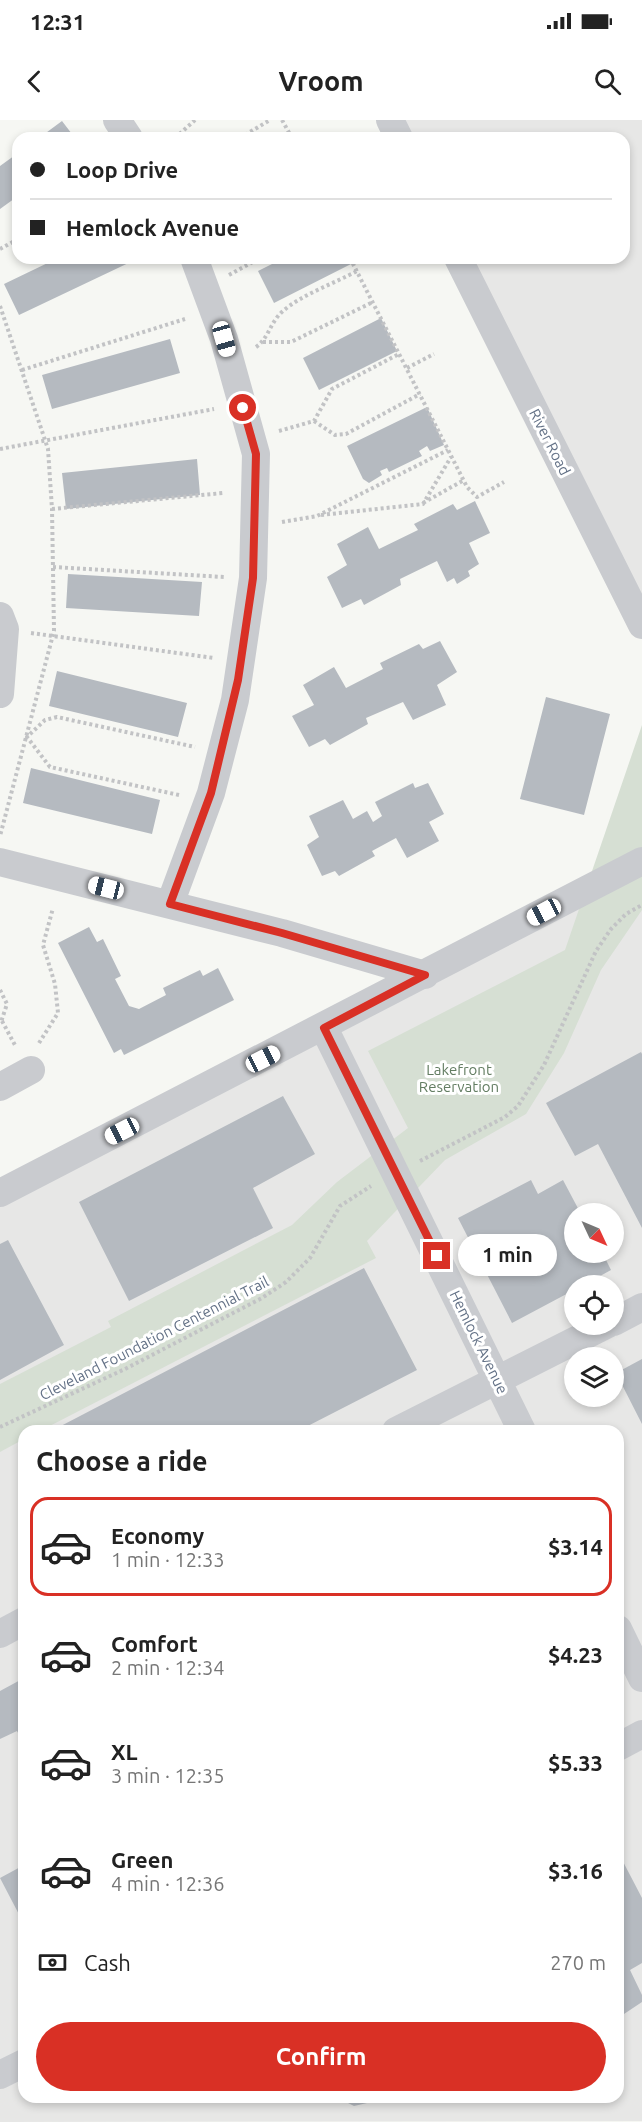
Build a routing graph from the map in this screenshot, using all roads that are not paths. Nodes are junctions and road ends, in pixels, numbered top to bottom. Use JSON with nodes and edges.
{"nodes":[{"id":1,"x":196,"y":264,"type":"edge"},
{"id":2,"x":462,"y":264,"type":"edge"},
{"id":3,"x":3,"y":623,"type":"edge"},
{"id":4,"x":642,"y":625,"type":"edge"},
{"id":5,"x":0,"y":694,"type":"edge"},
{"id":6,"x":642,"y":861,"type":"edge"},
{"id":7,"x":0,"y":862,"type":"edge"},
{"id":8,"x":170,"y":904,"type":"junction"},
{"id":9,"x":425,"y":975,"type":"junction"},
{"id":10,"x":324,"y":1028,"type":"junction"},
{"id":11,"x":28,"y":1056,"type":"road end"},
{"id":12,"x":0,"y":1087,"type":"edge"},
{"id":13,"x":0,"y":1193,"type":"edge"},
{"id":14,"x":642,"y":1308,"type":"edge"},
{"id":15,"x":624,"y":1317,"type":"edge"},
{"id":16,"x":586,"y":1335,"type":"edge"},
{"id":17,"x":498,"y":1379,"type":"junction"},
{"id":18,"x":408,"y":1425,"type":"edge"},
{"id":19,"x":519,"y":1425,"type":"edge"},
{"id":20,"x":18,"y":1624,"type":"edge"},
{"id":21,"x":0,"y":1634,"type":"edge"},
{"id":22,"x":624,"y":1641,"type":"edge"},
{"id":23,"x":642,"y":1678,"type":"edge"},
{"id":24,"x":642,"y":1734,"type":"edge"},
{"id":25,"x":624,"y":1744,"type":"edge"},
{"id":26,"x":18,"y":2066,"type":"edge"},
{"id":27,"x":0,"y":2075,"type":"edge"}],
"edges":[{"from":1,"to":8,"type":"street"},
{"from":2,"to":4,"type":"street","name":"River Road"},
{"from":3,"to":5,"type":"street"},
{"from":6,"to":9,"type":"street"},
{"from":7,"to":8,"type":"street"},
{"from":8,"to":9,"type":"street"},
{"from":9,"to":10,"type":"street"},
{"from":10,"to":13,"type":"street"},
{"from":10,"to":17,"type":"street","name":"Hemlock Avenue"},
{"from":11,"to":12,"type":"street"},
{"from":14,"to":15,"type":"street"},
{"from":16,"to":17,"type":"street"},
{"from":17,"to":18,"type":"street"},
{"from":17,"to":19,"type":"street","name":"Hemlock Avenue"},
{"from":20,"to":21,"type":"street"},
{"from":22,"to":23,"type":"street"},
{"from":24,"to":25,"type":"street"},
{"from":26,"to":27,"type":"street"}]}
